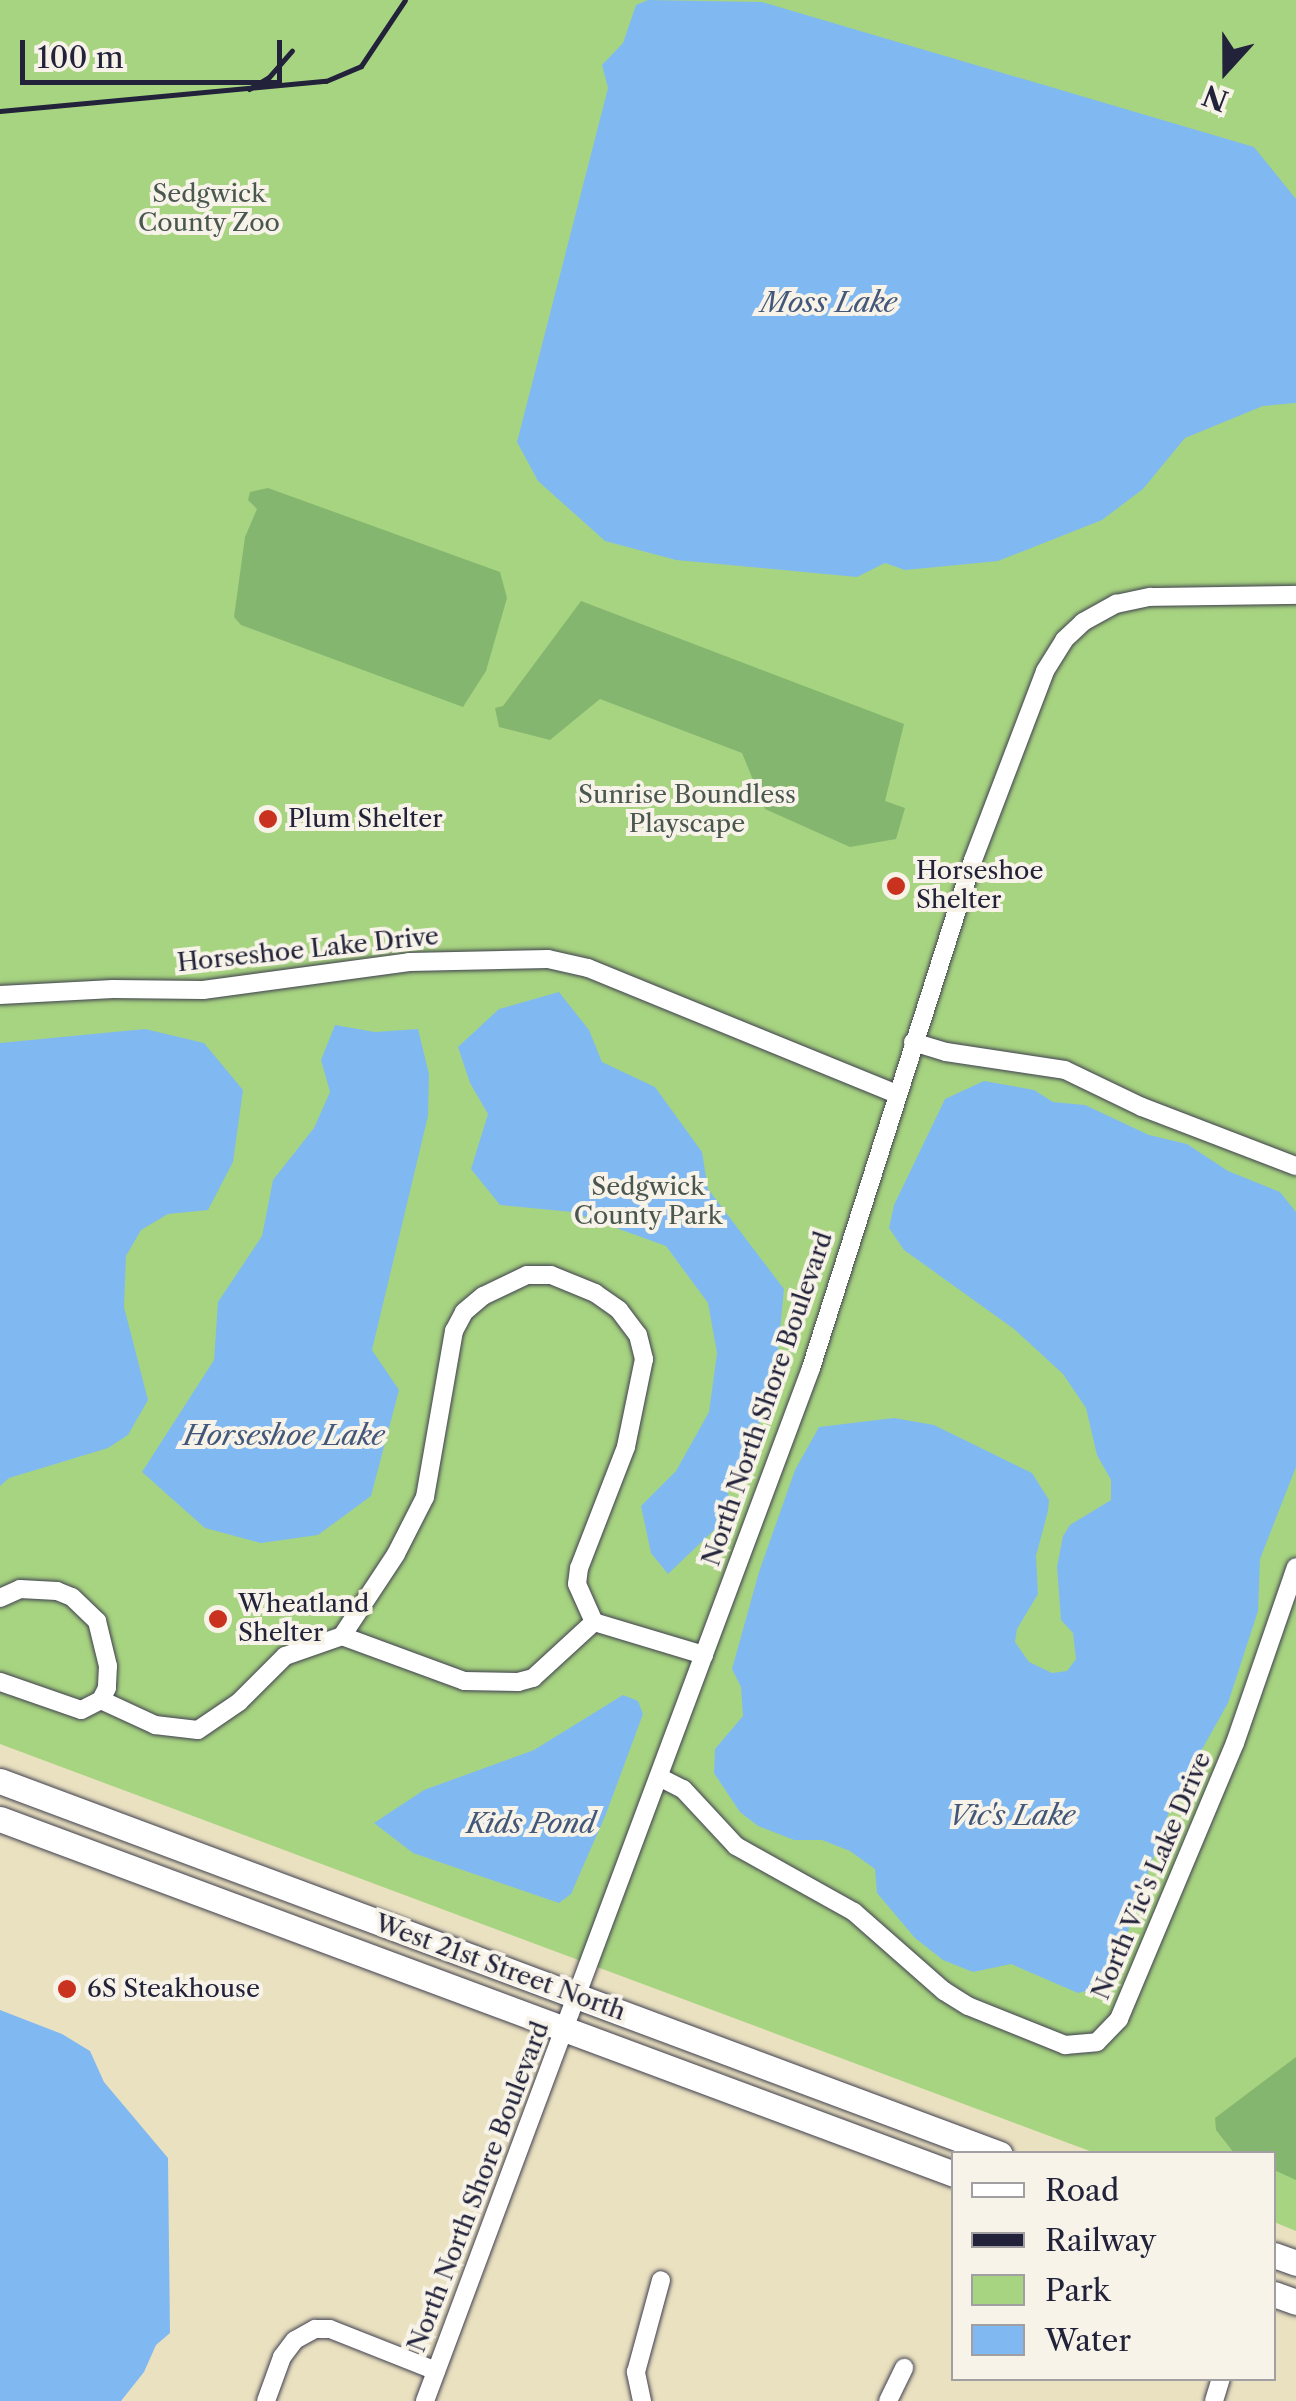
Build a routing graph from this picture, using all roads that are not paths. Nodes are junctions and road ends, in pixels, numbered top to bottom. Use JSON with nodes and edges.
{"nodes":[{"id":1,"x":1296,"y":595,"type":"edge"},
{"id":2,"x":0,"y":996,"type":"edge"},
{"id":3,"x":913,"y":1042,"type":"junction"},
{"id":4,"x":896,"y":1094,"type":"junction"},
{"id":5,"x":1296,"y":1166,"type":"edge"},
{"id":6,"x":1296,"y":1567,"type":"edge"},
{"id":7,"x":0,"y":1598,"type":"edge"},
{"id":8,"x":594,"y":1622,"type":"junction"},
{"id":9,"x":342,"y":1636,"type":"junction"},
{"id":10,"x":704,"y":1655,"type":"junction"},
{"id":11,"x":0,"y":1682,"type":"edge"},
{"id":12,"x":101,"y":1700,"type":"junction"},
{"id":13,"x":658,"y":1777,"type":"junction"},
{"id":14,"x":0,"y":1781,"type":"edge"},
{"id":15,"x":0,"y":1820,"type":"edge"},
{"id":16,"x":576,"y":1996,"type":"junction"},
{"id":17,"x":564,"y":2029,"type":"junction"},
{"id":18,"x":992,"y":2151,"type":"edge"},
{"id":19,"x":951,"y":2173,"type":"edge"},
{"id":20,"x":661,"y":2280,"type":"dead end"},
{"id":21,"x":904,"y":2368,"type":"dead end"},
{"id":22,"x":436,"y":2371,"type":"junction"},
{"id":23,"x":266,"y":2401,"type":"edge"},
{"id":24,"x":425,"y":2401,"type":"edge"},
{"id":25,"x":642,"y":2401,"type":"edge"},
{"id":26,"x":888,"y":2401,"type":"edge"}],
"edges":[{"from":1,"to":3,"type":"street","name":"North North Shore Boulevard"},
{"from":2,"to":4,"type":"street","name":"Horseshoe Lake Drive"},
{"from":3,"to":4,"type":"street","name":"North North Shore Boulevard"},
{"from":3,"to":5,"type":"street"},
{"from":4,"to":10,"type":"street","name":"North North Shore Boulevard"},
{"from":6,"to":13,"type":"street","name":"North Vic's Lake Drive"},
{"from":7,"to":12,"type":"street"},
{"from":8,"to":9,"type":"street"},
{"from":8,"to":9,"type":"street"},
{"from":8,"to":10,"type":"street"},
{"from":9,"to":12,"type":"street"},
{"from":10,"to":13,"type":"street","name":"North North Shore Boulevard"},
{"from":11,"to":12,"type":"street"},
{"from":13,"to":16,"type":"street","name":"North North Shore Boulevard"},
{"from":14,"to":16,"type":"main road","name":"West 21st Street North"},
{"from":15,"to":17,"type":"main road","name":"West 21st Street North"},
{"from":16,"to":17,"type":"street","name":"North North Shore Boulevard"},
{"from":16,"to":18,"type":"main road","name":"West 21st Street North"},
{"from":17,"to":19,"type":"main road","name":"West 21st Street North"},
{"from":17,"to":22,"type":"street","name":"North North Shore Boulevard"},
{"from":20,"to":25,"type":"street"},
{"from":21,"to":26,"type":"street"},
{"from":22,"to":23,"type":"street"},
{"from":22,"to":24,"type":"street","name":"North North Shore Boulevard"}]}
